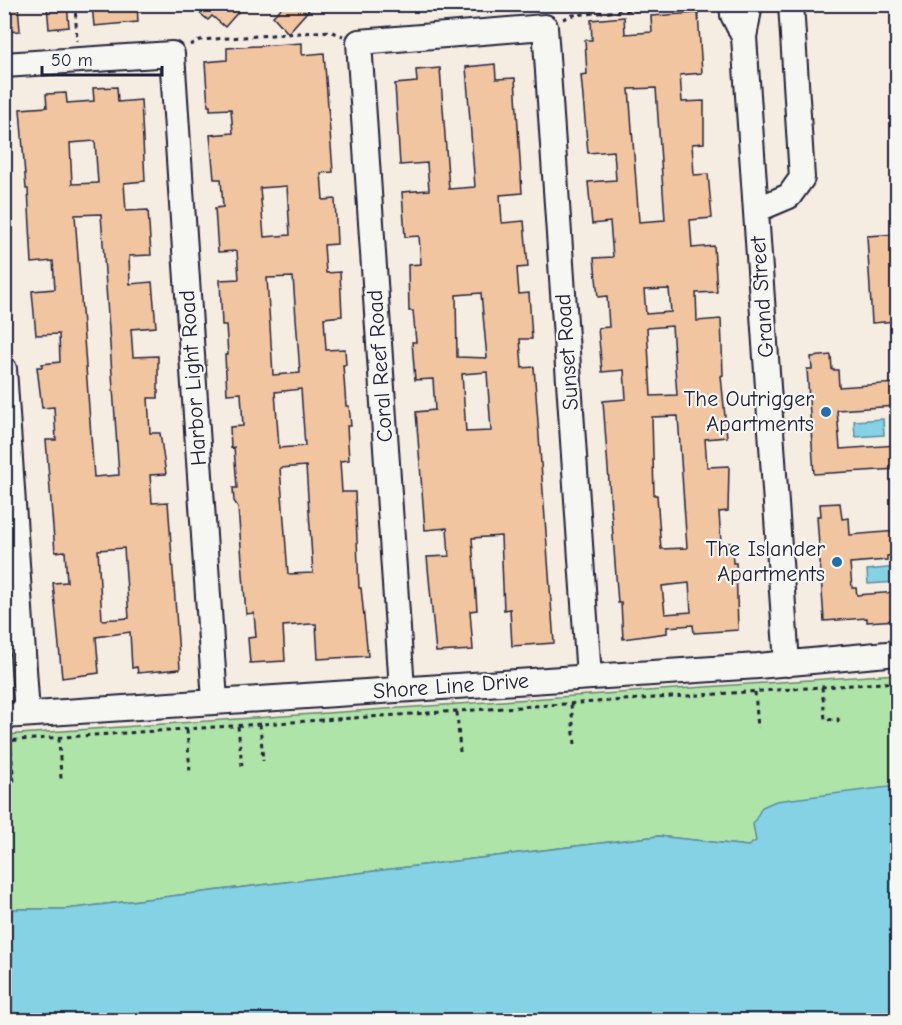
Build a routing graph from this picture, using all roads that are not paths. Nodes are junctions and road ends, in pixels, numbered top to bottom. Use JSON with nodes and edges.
{"nodes":[{"id":1,"x":732,"y":4,"type":"edge"},
{"id":2,"x":750,"y":4,"type":"edge"},
{"id":3,"x":791,"y":4,"type":"edge"},
{"id":4,"x":545,"y":27,"type":"joint"},
{"id":5,"x":744,"y":37,"type":"junction"},
{"id":6,"x":4,"y":65,"type":"edge"},
{"id":7,"x":756,"y":210,"type":"junction"},
{"id":8,"x":4,"y":369,"type":"edge"},
{"id":9,"x":897,"y":653,"type":"edge"},
{"id":10,"x":787,"y":664,"type":"junction"},
{"id":11,"x":589,"y":677,"type":"junction"},
{"id":12,"x":402,"y":689,"type":"junction"},
{"id":13,"x":215,"y":701,"type":"junction"},
{"id":14,"x":16,"y":715,"type":"edge"}],
"edges":[{"from":1,"to":5,"type":"street","name":"Grand Street"},
{"from":2,"to":5,"type":"street","name":"Grand Street"},
{"from":3,"to":7,"type":"street"},
{"from":4,"to":11,"type":"street","name":"Sunset Road"},
{"from":4,"to":12,"type":"street","name":"Coral Reef Road"},
{"from":5,"to":7,"type":"street","name":"Grand Street"},
{"from":6,"to":13,"type":"street","name":"Harbor Light Road"},
{"from":7,"to":10,"type":"street","name":"Grand Street"},
{"from":8,"to":14,"type":"street"},
{"from":9,"to":10,"type":"street","name":"Shore Line Drive"},
{"from":10,"to":11,"type":"street","name":"Shore Line Drive"},
{"from":11,"to":12,"type":"street","name":"Shore Line Drive"},
{"from":12,"to":13,"type":"street","name":"Shore Line Drive"},
{"from":13,"to":14,"type":"street","name":"Shore Line Drive"}]}
